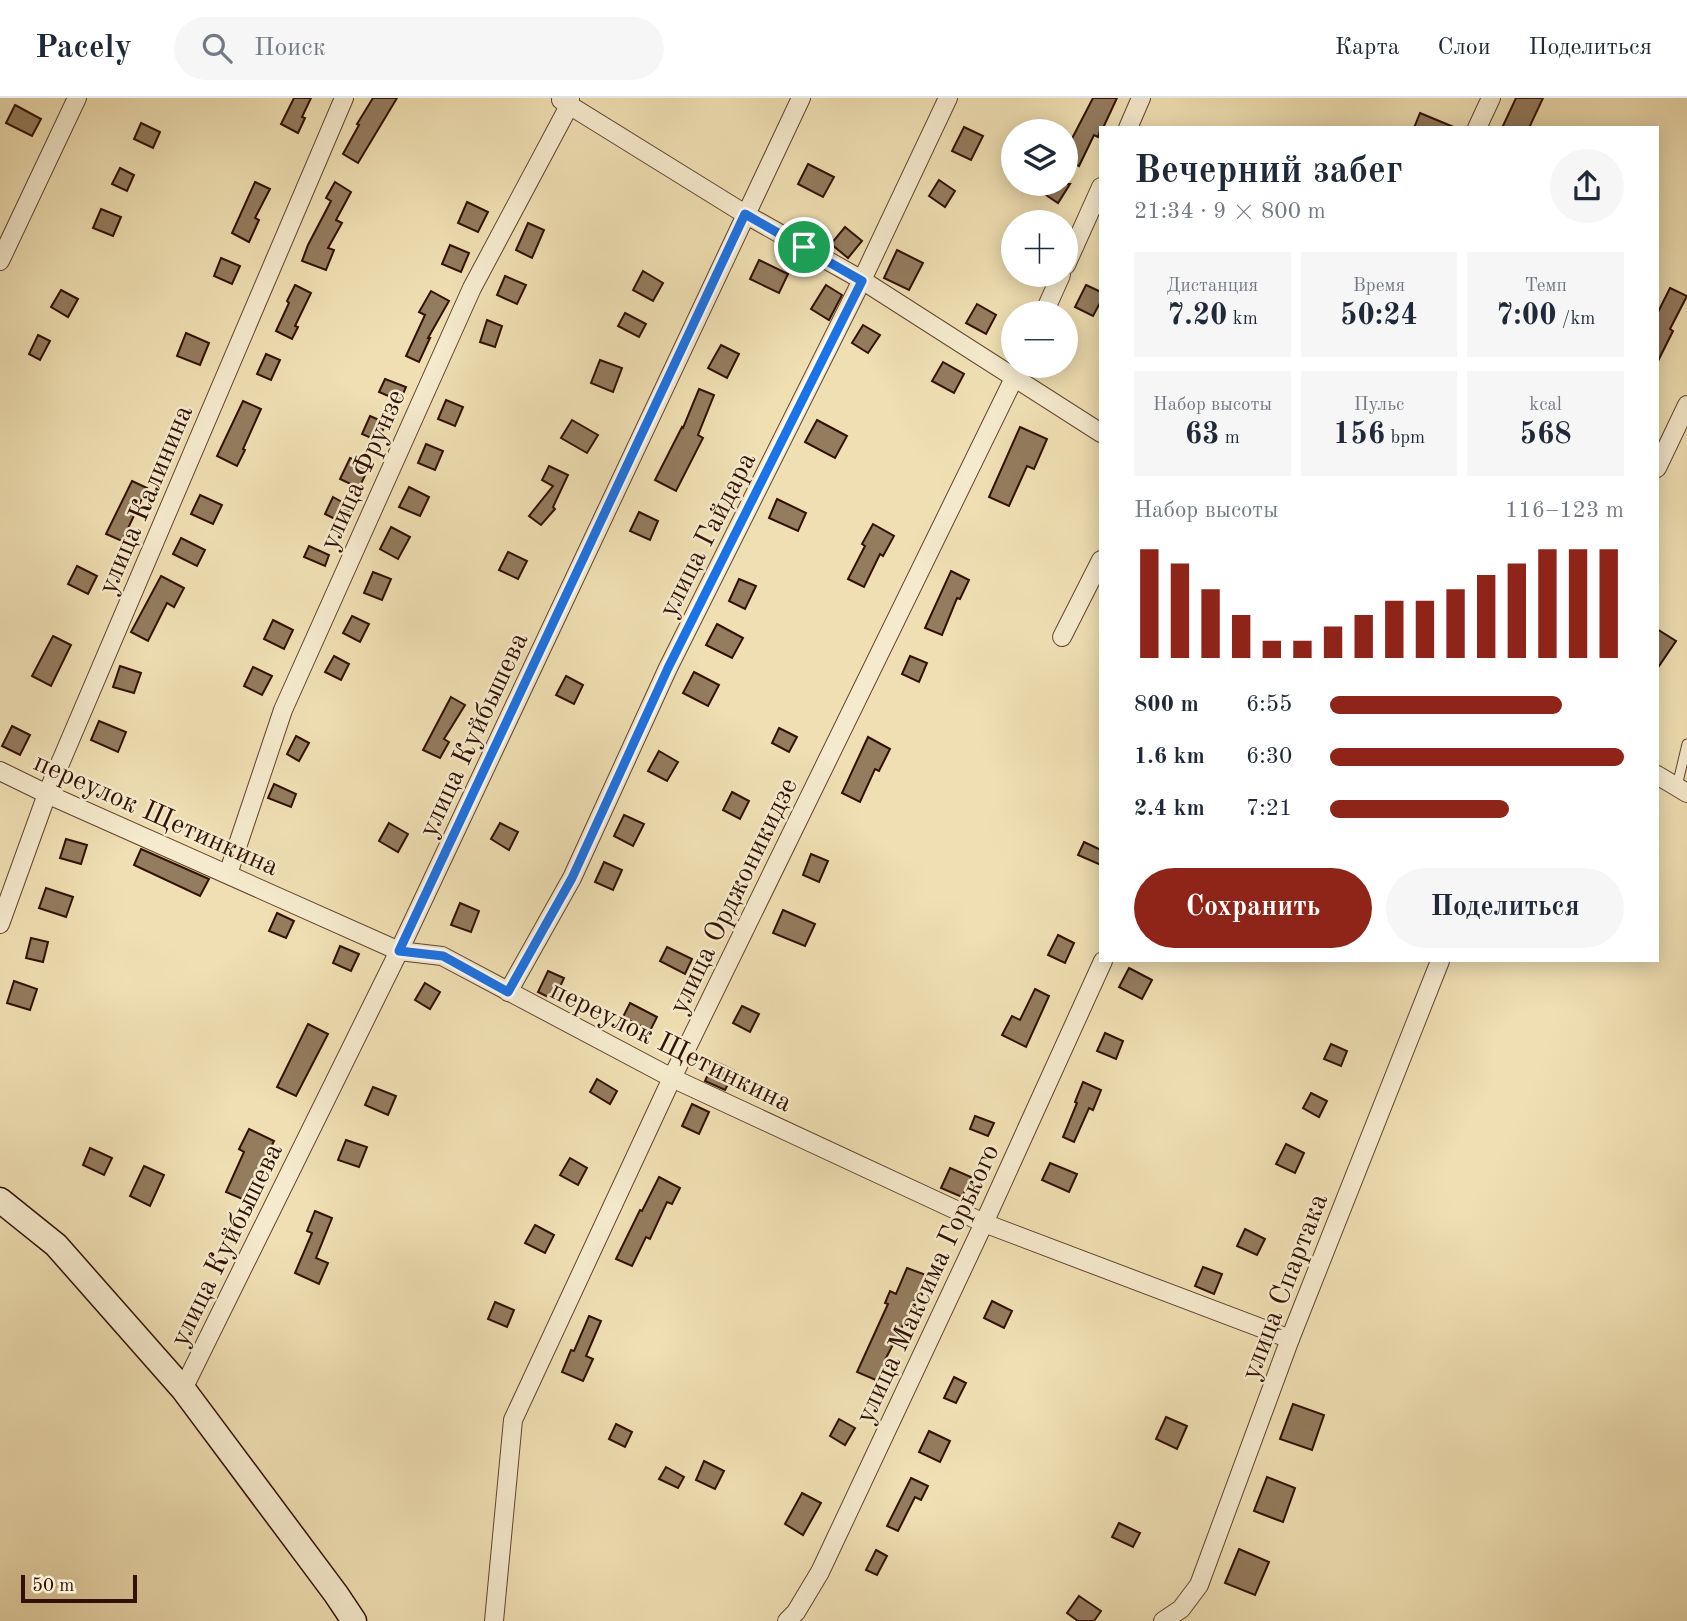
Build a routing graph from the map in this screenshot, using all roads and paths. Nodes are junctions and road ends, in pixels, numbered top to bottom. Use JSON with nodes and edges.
{"nodes":[{"id":1,"x":77,"y":98,"type":"edge"},
{"id":2,"x":344,"y":98,"type":"edge"},
{"id":3,"x":801,"y":98,"type":"edge"},
{"id":4,"x":948,"y":98,"type":"edge"},
{"id":5,"x":1141,"y":98,"type":"edge"},
{"id":6,"x":1490,"y":98,"type":"edge"},
{"id":7,"x":566,"y":101,"type":"edge"},
{"id":8,"x":1129,"y":126,"type":"edge"},
{"id":9,"x":1478,"y":126,"type":"edge"},
{"id":10,"x":1099,"y":191,"type":"edge"},
{"id":11,"x":745,"y":214,"type":"junction"},
{"id":12,"x":1078,"y":238,"type":"edge"},
{"id":13,"x":0,"y":261,"type":"edge"},
{"id":14,"x":862,"y":281,"type":"junction"},
{"id":15,"x":1001,"y":362,"type":"edge"},
{"id":16,"x":1015,"y":378,"type":"edge"},
{"id":17,"x":1026,"y":378,"type":"edge"},
{"id":18,"x":1687,"y":405,"type":"edge"},
{"id":19,"x":1099,"y":432,"type":"edge"},
{"id":20,"x":1659,"y":464,"type":"edge"},
{"id":21,"x":1099,"y":564,"type":"edge"},
{"id":22,"x":1062,"y":637,"type":"dead end"},
{"id":23,"x":1687,"y":744,"type":"edge"},
{"id":24,"x":0,"y":771,"type":"edge"},
{"id":25,"x":1659,"y":776,"type":"edge"},
{"id":26,"x":1682,"y":789,"type":"edge"},
{"id":27,"x":47,"y":794,"type":"junction"},
{"id":28,"x":228,"y":874,"type":"junction"},
{"id":29,"x":0,"y":924,"type":"edge"},
{"id":30,"x":399,"y":951,"type":"junction"},
{"id":31,"x":1103,"y":962,"type":"edge"},
{"id":32,"x":1440,"y":962,"type":"edge"},
{"id":33,"x":508,"y":992,"type":"junction"},
{"id":34,"x":672,"y":1078,"type":"junction"},
{"id":35,"x":0,"y":1200,"type":"edge"},
{"id":36,"x":984,"y":1223,"type":"junction"},
{"id":37,"x":1290,"y":1339,"type":"junction"},
{"id":38,"x":183,"y":1389,"type":"junction"},
{"id":39,"x":354,"y":1621,"type":"edge"},
{"id":40,"x":494,"y":1621,"type":"edge"},
{"id":41,"x":787,"y":1621,"type":"edge"},
{"id":42,"x":1163,"y":1621,"type":"edge"}],
"edges":[{"from":1,"to":13,"type":"street"},
{"from":2,"to":27,"type":"street","name":"улица Калинина"},
{"from":3,"to":11,"type":"street","name":"улица Куйбышева"},
{"from":4,"to":14,"type":"street","name":"улица Гайдара"},
{"from":5,"to":8,"type":"street"},
{"from":6,"to":9,"type":"street"},
{"from":7,"to":11,"type":"street"},
{"from":7,"to":28,"type":"street","name":"улица Фрунзе"},
{"from":10,"to":12,"type":"street"},
{"from":11,"to":14,"type":"street"},
{"from":11,"to":30,"type":"street","name":"улица Куйбышева"},
{"from":14,"to":15,"type":"street"},
{"from":14,"to":33,"type":"street","name":"улица Гайдара"},
{"from":16,"to":34,"type":"street","name":"улица Орджоникидзе"},
{"from":17,"to":19,"type":"street"},
{"from":18,"to":20,"type":"street"},
{"from":21,"to":22,"type":"street"},
{"from":23,"to":26,"type":"lane"},
{"from":24,"to":27,"type":"street","name":"переулок Щетинкина"},
{"from":25,"to":26,"type":"street"},
{"from":27,"to":28,"type":"street","name":"переулок Щетинкина"},
{"from":27,"to":29,"type":"street","name":"улица Калинина"},
{"from":28,"to":30,"type":"street","name":"переулок Щетинкина"},
{"from":30,"to":33,"type":"street","name":"переулок Щетинкина"},
{"from":30,"to":38,"type":"street","name":"улица Куйбышева"},
{"from":31,"to":36,"type":"street","name":"улица Максима Горького"},
{"from":32,"to":37,"type":"street","name":"улица Спартака"},
{"from":33,"to":34,"type":"street","name":"переулок Щетинкина"},
{"from":34,"to":36,"type":"street","name":"переулок Щетинкина"},
{"from":34,"to":40,"type":"street","name":"улица Орджоникидзе"},
{"from":35,"to":38,"type":"street"},
{"from":36,"to":37,"type":"street","name":"переулок Щетинкина"},
{"from":36,"to":41,"type":"street","name":"улица Максима Горького"},
{"from":37,"to":42,"type":"street","name":"улица Спартака"},
{"from":38,"to":39,"type":"street"}]}
